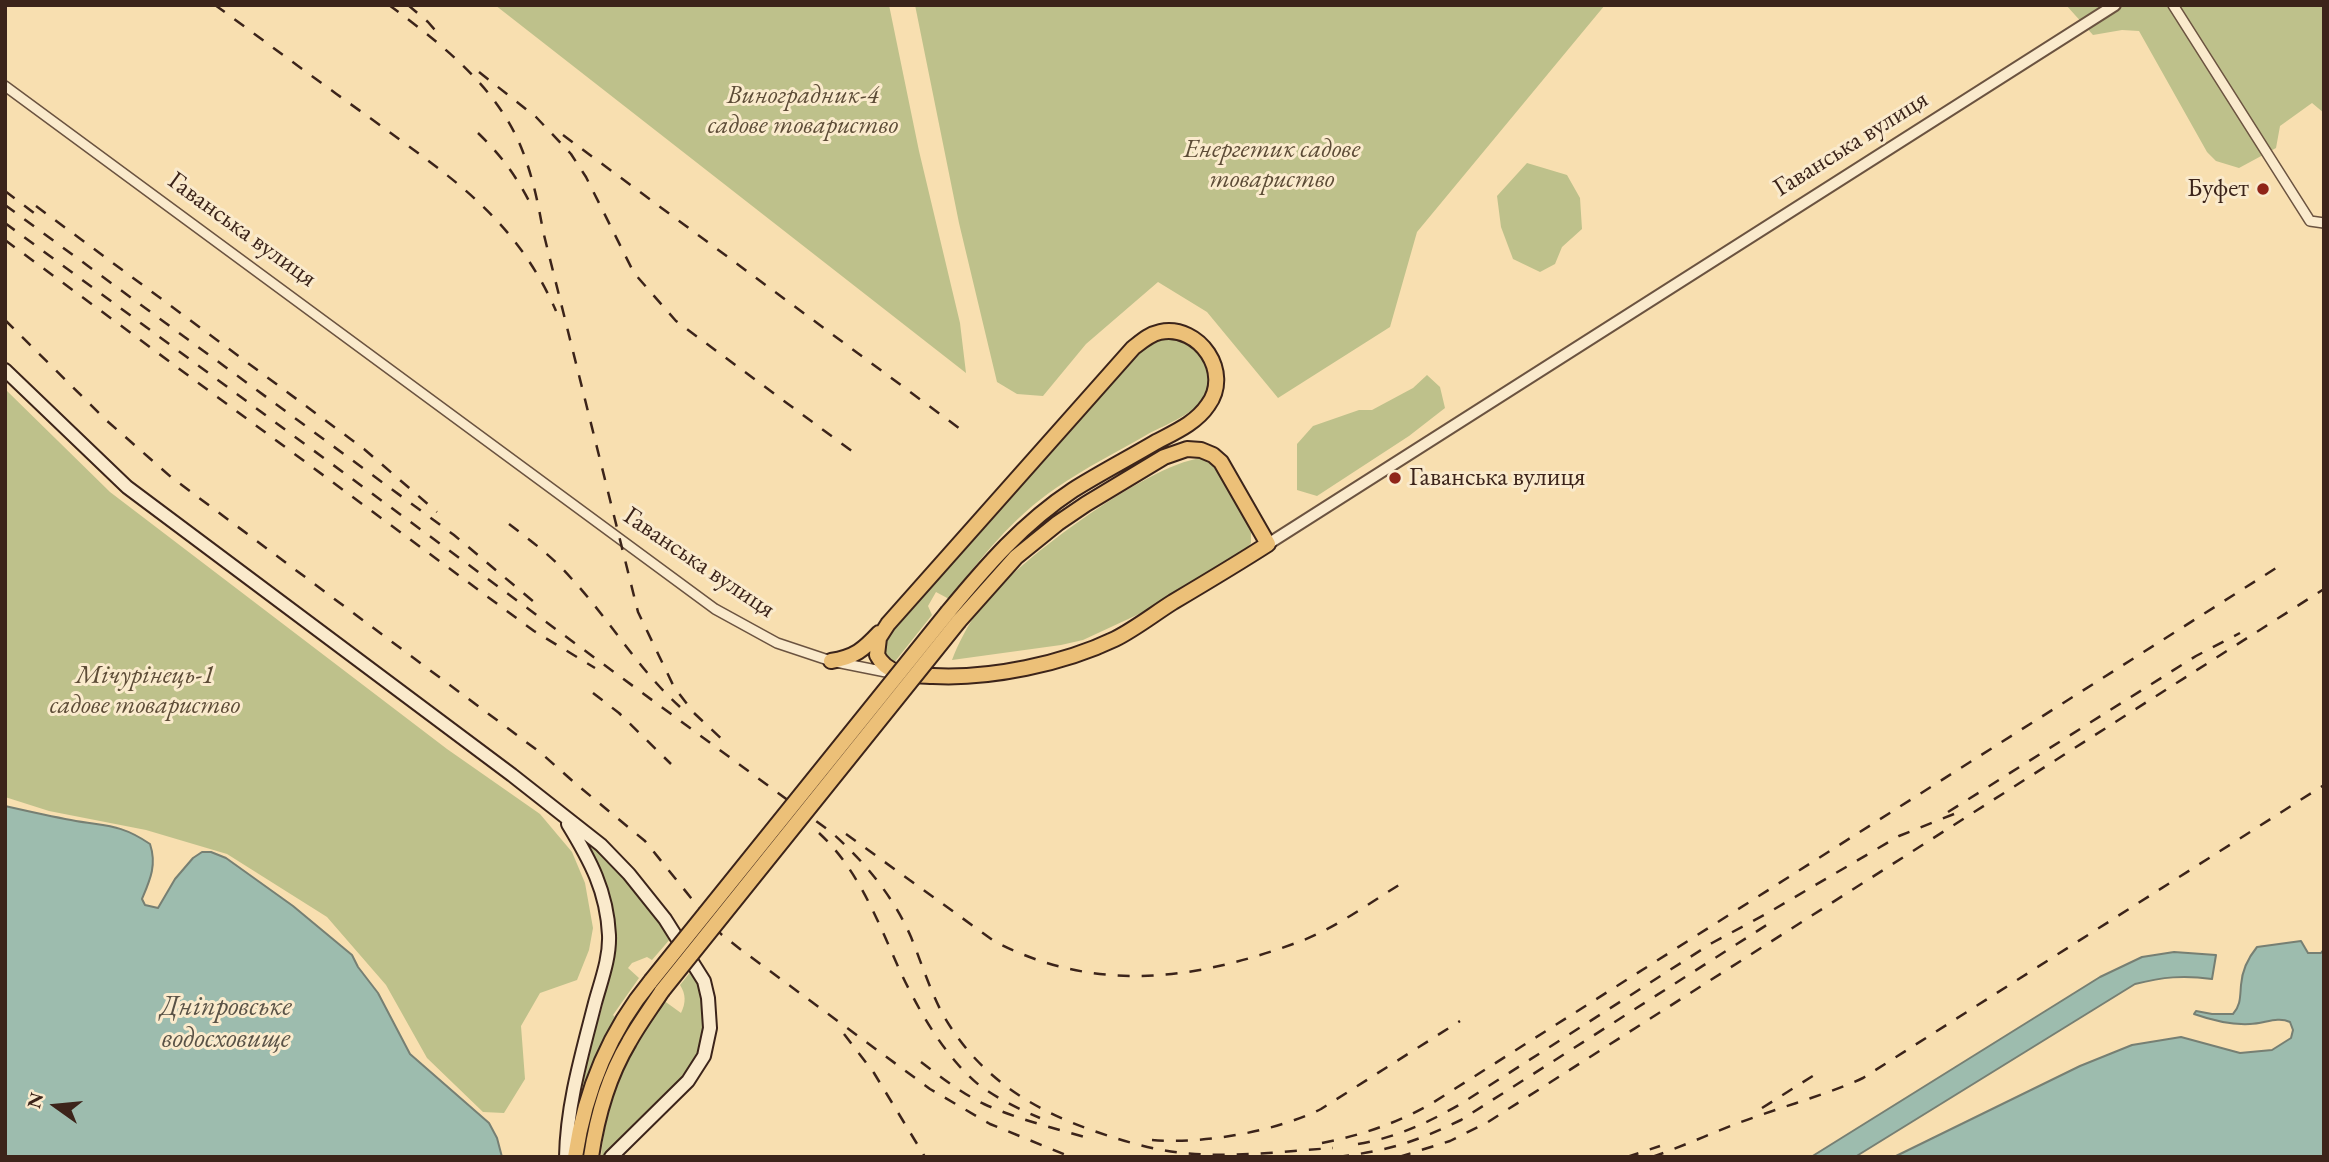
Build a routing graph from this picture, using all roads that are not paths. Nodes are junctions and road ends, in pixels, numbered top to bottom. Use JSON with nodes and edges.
{"nodes":[{"id":1,"x":2115,"y":5,"type":"edge"},
{"id":2,"x":2173,"y":5,"type":"edge"},
{"id":3,"x":5,"y":86,"type":"edge"},
{"id":4,"x":2324,"y":223,"type":"edge"},
{"id":5,"x":5,"y":370,"type":"edge"},
{"id":6,"x":1268,"y":544,"type":"junction"},
{"id":7,"x":954,"y":617,"type":"junction"},
{"id":8,"x":888,"y":624,"type":"junction"},
{"id":9,"x":831,"y":661,"type":"junction"},
{"id":10,"x":903,"y":675,"type":"junction"},
{"id":11,"x":565,"y":818,"type":"junction"},
{"id":12,"x":656,"y":986,"type":"junction"},
{"id":13,"x":566,"y":1157,"type":"edge"},
{"id":14,"x":575,"y":1157,"type":"edge"},
{"id":15,"x":591,"y":1157,"type":"edge"},
{"id":16,"x":611,"y":1157,"type":"edge"}],
"edges":[{"from":1,"to":6,"type":"street","name":"Гаванська вулиця"},
{"from":2,"to":4,"type":"street"},
{"from":3,"to":9,"type":"street","name":"Гаванська вулиця"},
{"from":5,"to":11,"type":"main road"},
{"from":6,"to":7,"type":"main road"},
{"from":6,"to":10,"type":"main road","name":"Гаванська вулиця"},
{"from":7,"to":8,"type":"main road"},
{"from":7,"to":12,"type":"main road","bridge":true},
{"from":8,"to":9,"type":"main road"},
{"from":8,"to":10,"type":"main road"},
{"from":9,"to":10,"type":"street","name":"Гаванська вулиця"},
{"from":11,"to":13,"type":"main road"},
{"from":11,"to":16,"type":"main road"},
{"from":12,"to":14,"type":"main road"},
{"from":12,"to":15,"type":"main road"}]}
